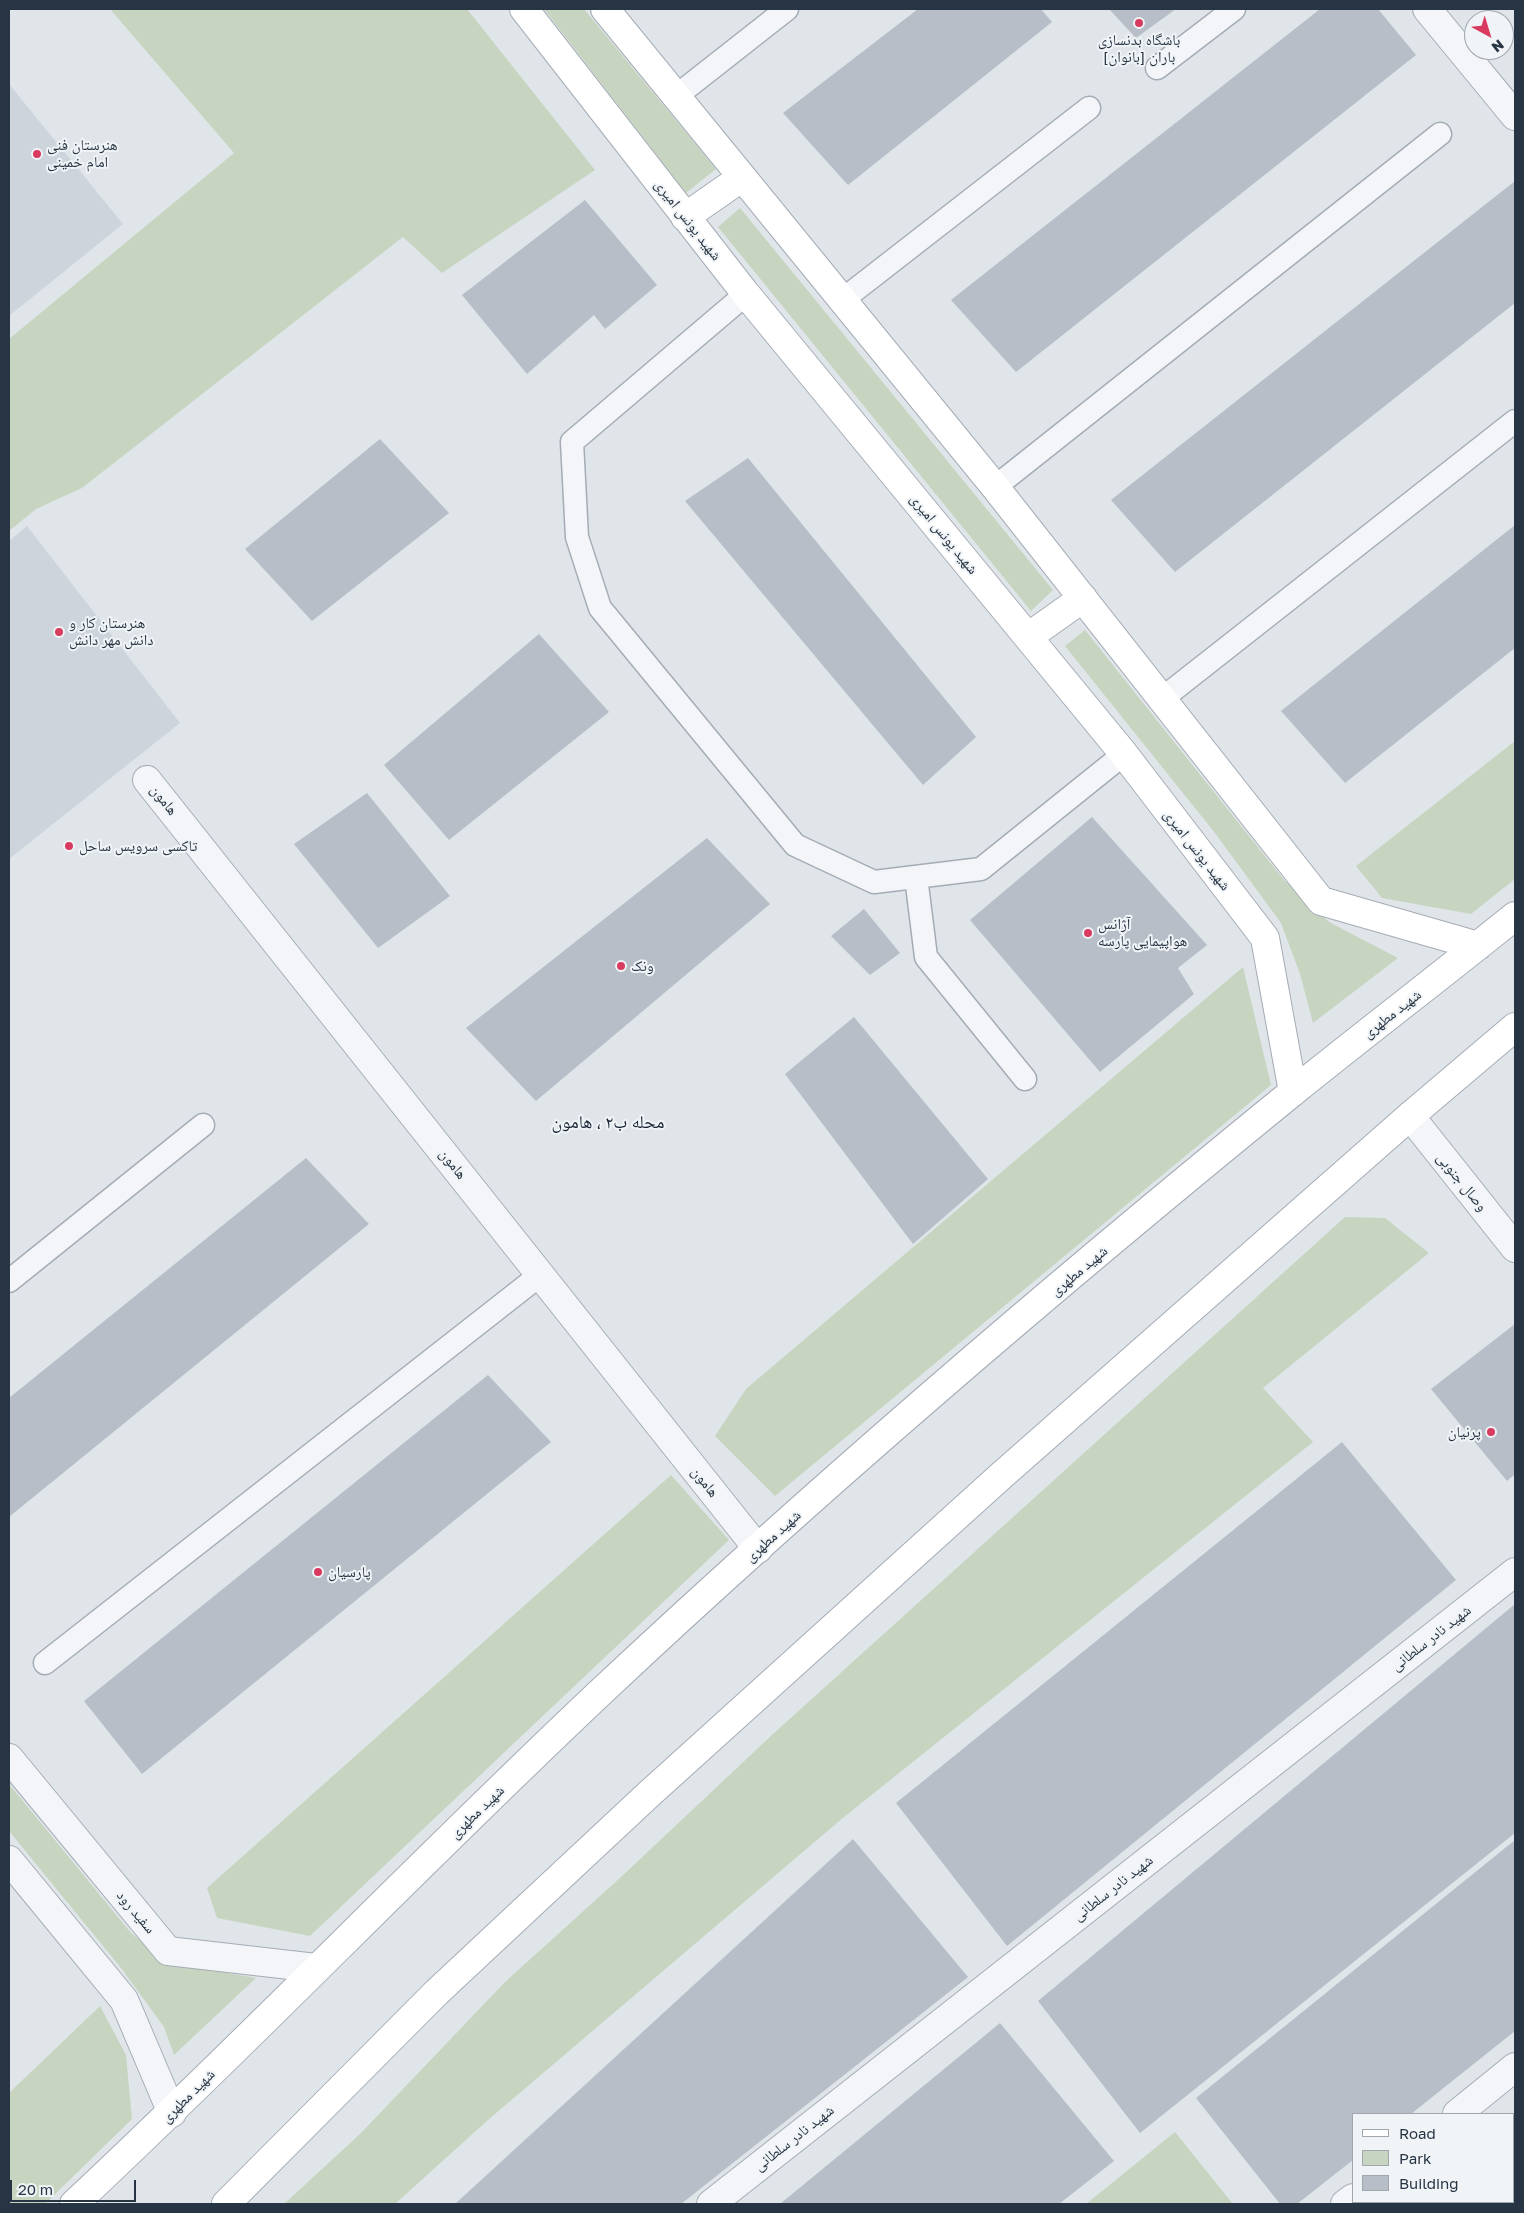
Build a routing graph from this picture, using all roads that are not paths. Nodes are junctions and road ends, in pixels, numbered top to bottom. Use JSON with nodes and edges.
{"nodes":[{"id":1,"x":524,"y":9,"type":"edge"},
{"id":2,"x":605,"y":9,"type":"edge"},
{"id":3,"x":787,"y":9,"type":"edge"},
{"id":4,"x":1234,"y":9,"type":"edge"},
{"id":5,"x":1427,"y":9,"type":"edge"},
{"id":6,"x":1157,"y":68,"type":"dead end"},
{"id":7,"x":675,"y":97,"type":"junction"},
{"id":8,"x":1088,"y":108,"type":"dead end"},
{"id":9,"x":1515,"y":116,"type":"edge"},
{"id":10,"x":1440,"y":134,"type":"dead end"},
{"id":11,"x":741,"y":178,"type":"junction"},
{"id":12,"x":685,"y":217,"type":"junction"},
{"id":13,"x":746,"y":294,"type":"junction"},
{"id":14,"x":841,"y":300,"type":"junction"},
{"id":15,"x":1515,"y":422,"type":"edge"},
{"id":16,"x":995,"y":487,"type":"junction"},
{"id":17,"x":1084,"y":598,"type":"junction"},
{"id":18,"x":1028,"y":637,"type":"junction"},
{"id":19,"x":1163,"y":698,"type":"junction"},
{"id":20,"x":1124,"y":754,"type":"junction"},
{"id":21,"x":147,"y":780,"type":"dead end"},
{"id":22,"x":916,"y":877,"type":"junction"},
{"id":23,"x":1515,"y":916,"type":"edge"},
{"id":24,"x":1478,"y":946,"type":"junction"},
{"id":25,"x":1515,"y":1027,"type":"edge"},
{"id":26,"x":1025,"y":1079,"type":"dead end"},
{"id":27,"x":1293,"y":1092,"type":"junction"},
{"id":28,"x":1410,"y":1116,"type":"junction"},
{"id":29,"x":203,"y":1125,"type":"dead end"},
{"id":30,"x":1515,"y":1248,"type":"edge"},
{"id":31,"x":540,"y":1275,"type":"junction"},
{"id":32,"x":9,"y":1281,"type":"edge"},
{"id":33,"x":758,"y":1549,"type":"junction"},
{"id":34,"x":1515,"y":1572,"type":"edge"},
{"id":35,"x":45,"y":1663,"type":"dead end"},
{"id":36,"x":9,"y":1758,"type":"edge"},
{"id":37,"x":9,"y":1860,"type":"edge"},
{"id":38,"x":316,"y":1968,"type":"junction"},
{"id":39,"x":1515,"y":2067,"type":"edge"},
{"id":40,"x":172,"y":2113,"type":"junction"},
{"id":41,"x":1458,"y":2113,"type":"edge"},
{"id":42,"x":74,"y":2204,"type":"edge"},
{"id":43,"x":226,"y":2204,"type":"edge"},
{"id":44,"x":711,"y":2204,"type":"edge"}],
"edges":[{"from":1,"to":12,"type":"main road","name":"شهید یونس امیری"},
{"from":2,"to":7,"type":"main road"},
{"from":3,"to":7,"type":"lane"},
{"from":4,"to":6,"type":"lane"},
{"from":5,"to":9,"type":"street"},
{"from":7,"to":11,"type":"main road"},
{"from":8,"to":14,"type":"lane"},
{"from":10,"to":16,"type":"lane"},
{"from":11,"to":12,"type":"main road"},
{"from":11,"to":14,"type":"main road"},
{"from":12,"to":13,"type":"main road","name":"شهید یونس امیری"},
{"from":13,"to":18,"type":"main road","name":"شهید یونس امیری"},
{"from":13,"to":22,"type":"lane"},
{"from":14,"to":16,"type":"main road"},
{"from":15,"to":19,"type":"lane"},
{"from":16,"to":17,"type":"main road"},
{"from":17,"to":18,"type":"main road"},
{"from":17,"to":19,"type":"main road"},
{"from":18,"to":20,"type":"main road","name":"شهید یونس امیری"},
{"from":19,"to":24,"type":"main road"},
{"from":20,"to":22,"type":"lane"},
{"from":20,"to":27,"type":"main road","name":"شهید یونس امیری"},
{"from":21,"to":31,"type":"street","name":"هامون"},
{"from":22,"to":26,"type":"lane"},
{"from":23,"to":24,"type":"main road","name":"شهید مطهری"},
{"from":24,"to":27,"type":"main road","name":"شهید مطهری"},
{"from":25,"to":28,"type":"main road"},
{"from":27,"to":33,"type":"main road","name":"شهید مطهری"},
{"from":28,"to":30,"type":"street","name":"وصال جنوبی"},
{"from":28,"to":43,"type":"main road"},
{"from":29,"to":32,"type":"lane"},
{"from":31,"to":33,"type":"street","name":"هامون"},
{"from":31,"to":35,"type":"lane"},
{"from":33,"to":38,"type":"main road","name":"شهید مطهری"},
{"from":34,"to":44,"type":"street","name":"شهید نادر سلطانی"},
{"from":36,"to":38,"type":"street","name":"سفید رود"},
{"from":37,"to":40,"type":"street"},
{"from":38,"to":40,"type":"main road","name":"شهید مطهری"},
{"from":39,"to":41,"type":"street"},
{"from":40,"to":42,"type":"main road","name":"شهید مطهری"}]}
